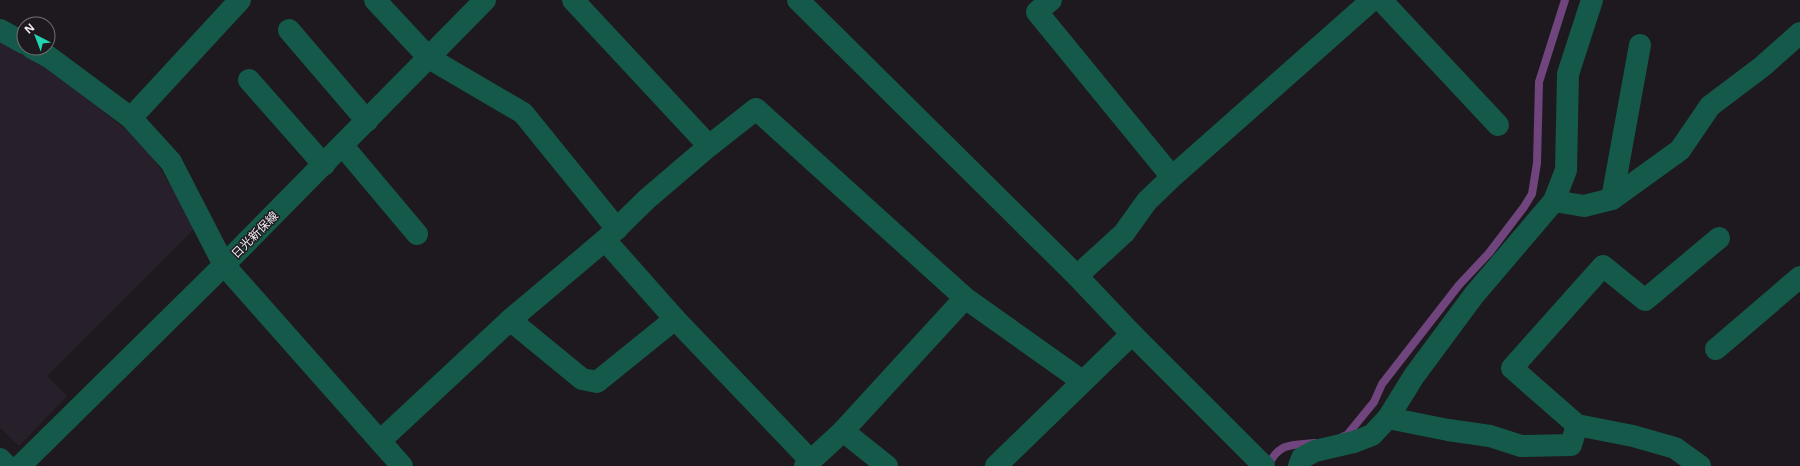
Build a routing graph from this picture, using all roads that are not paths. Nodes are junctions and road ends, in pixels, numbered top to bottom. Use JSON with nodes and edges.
{"nodes":[{"id":1,"x":240,"y":0,"type":"edge"},
{"id":2,"x":375,"y":0,"type":"edge"},
{"id":3,"x":486,"y":0,"type":"edge"},
{"id":4,"x":574,"y":0,"type":"edge"},
{"id":5,"x":798,"y":0,"type":"edge"},
{"id":6,"x":1051,"y":0,"type":"edge"},
{"id":7,"x":1372,"y":0,"type":"edge"},
{"id":8,"x":1381,"y":0,"type":"edge"},
{"id":9,"x":1592,"y":0,"type":"edge"},
{"id":10,"x":0,"y":30,"type":"edge"},
{"id":11,"x":289,"y":30,"type":"dead end"},
{"id":12,"x":1800,"y":33,"type":"edge"},
{"id":13,"x":16,"y":39,"type":"edge"},
{"id":14,"x":1640,"y":45,"type":"dead end"},
{"id":15,"x":47,"y":56,"type":"edge"},
{"id":16,"x":429,"y":58,"type":"junction"},
{"id":17,"x":249,"y":80,"type":"dead end"},
{"id":18,"x":131,"y":118,"type":"junction"},
{"id":19,"x":367,"y":121,"type":"junction"},
{"id":20,"x":1498,"y":125,"type":"dead end"},
{"id":21,"x":343,"y":146,"type":"junction"},
{"id":22,"x":709,"y":146,"type":"junction"},
{"id":23,"x":324,"y":165,"type":"junction"},
{"id":24,"x":1172,"y":177,"type":"junction"},
{"id":25,"x":1612,"y":199,"type":"junction"},
{"id":26,"x":1554,"y":201,"type":"junction"},
{"id":27,"x":417,"y":234,"type":"dead end"},
{"id":28,"x":611,"y":235,"type":"junction"},
{"id":29,"x":1718,"y":238,"type":"dead end"},
{"id":30,"x":224,"y":265,"type":"junction"},
{"id":31,"x":1078,"y":276,"type":"junction"},
{"id":32,"x":1800,"y":277,"type":"edge"},
{"id":33,"x":965,"y":298,"type":"junction"},
{"id":34,"x":675,"y":319,"type":"junction"},
{"id":35,"x":510,"y":320,"type":"junction"},
{"id":36,"x":1132,"y":334,"type":"junction"},
{"id":37,"x":1716,"y":349,"type":"dead end"},
{"id":38,"x":1082,"y":382,"type":"junction"},
{"id":39,"x":1388,"y":418,"type":"junction"},
{"id":40,"x":1577,"y":425,"type":"junction"},
{"id":41,"x":843,"y":431,"type":"junction"},
{"id":42,"x":380,"y":441,"type":"junction"},
{"id":43,"x":0,"y":459,"type":"edge"},
{"id":44,"x":808,"y":464,"type":"edge"},
{"id":45,"x":7,"y":466,"type":"edge"},
{"id":46,"x":20,"y":466,"type":"edge"},
{"id":47,"x":402,"y":466,"type":"edge"},
{"id":48,"x":887,"y":466,"type":"edge"},
{"id":49,"x":996,"y":466,"type":"edge"},
{"id":50,"x":1264,"y":466,"type":"edge"},
{"id":51,"x":1299,"y":466,"type":"edge"},
{"id":52,"x":1700,"y":466,"type":"edge"}],
"edges":[{"from":1,"to":18,"type":"street"},
{"from":2,"to":16,"type":"street"},
{"from":3,"to":16,"type":"street","name":"日光新保線"},
{"from":4,"to":22,"type":"street"},
{"from":5,"to":31,"type":"street"},
{"from":6,"to":24,"type":"street"},
{"from":7,"to":24,"type":"street"},
{"from":8,"to":20,"type":"street"},
{"from":9,"to":26,"type":"street"},
{"from":10,"to":13,"type":"street"},
{"from":11,"to":19,"type":"street"},
{"from":12,"to":25,"type":"street"},
{"from":14,"to":25,"type":"street"},
{"from":15,"to":18,"type":"street"},
{"from":16,"to":19,"type":"street","name":"日光新保線"},
{"from":16,"to":28,"type":"street"},
{"from":17,"to":23,"type":"street"},
{"from":18,"to":30,"type":"street"},
{"from":19,"to":21,"type":"street","name":"日光新保線"},
{"from":21,"to":23,"type":"street","name":"日光新保線"},
{"from":21,"to":27,"type":"street"},
{"from":22,"to":28,"type":"street"},
{"from":22,"to":33,"type":"street"},
{"from":23,"to":30,"type":"street","name":"日光新保線"},
{"from":24,"to":31,"type":"street"},
{"from":25,"to":26,"type":"street"},
{"from":26,"to":39,"type":"street"},
{"from":28,"to":34,"type":"street"},
{"from":28,"to":35,"type":"street"},
{"from":29,"to":40,"type":"street"},
{"from":30,"to":42,"type":"street"},
{"from":30,"to":46,"type":"street","name":"日光新保線"},
{"from":31,"to":36,"type":"street"},
{"from":32,"to":37,"type":"street"},
{"from":33,"to":38,"type":"street"},
{"from":33,"to":41,"type":"street"},
{"from":34,"to":35,"type":"street"},
{"from":34,"to":44,"type":"street"},
{"from":35,"to":42,"type":"street"},
{"from":36,"to":38,"type":"street"},
{"from":36,"to":50,"type":"street"},
{"from":38,"to":49,"type":"street"},
{"from":39,"to":40,"type":"street"},
{"from":39,"to":51,"type":"street"},
{"from":40,"to":52,"type":"street"},
{"from":41,"to":44,"type":"street"},
{"from":41,"to":48,"type":"street"},
{"from":42,"to":47,"type":"street"},
{"from":43,"to":45,"type":"street"}]}
